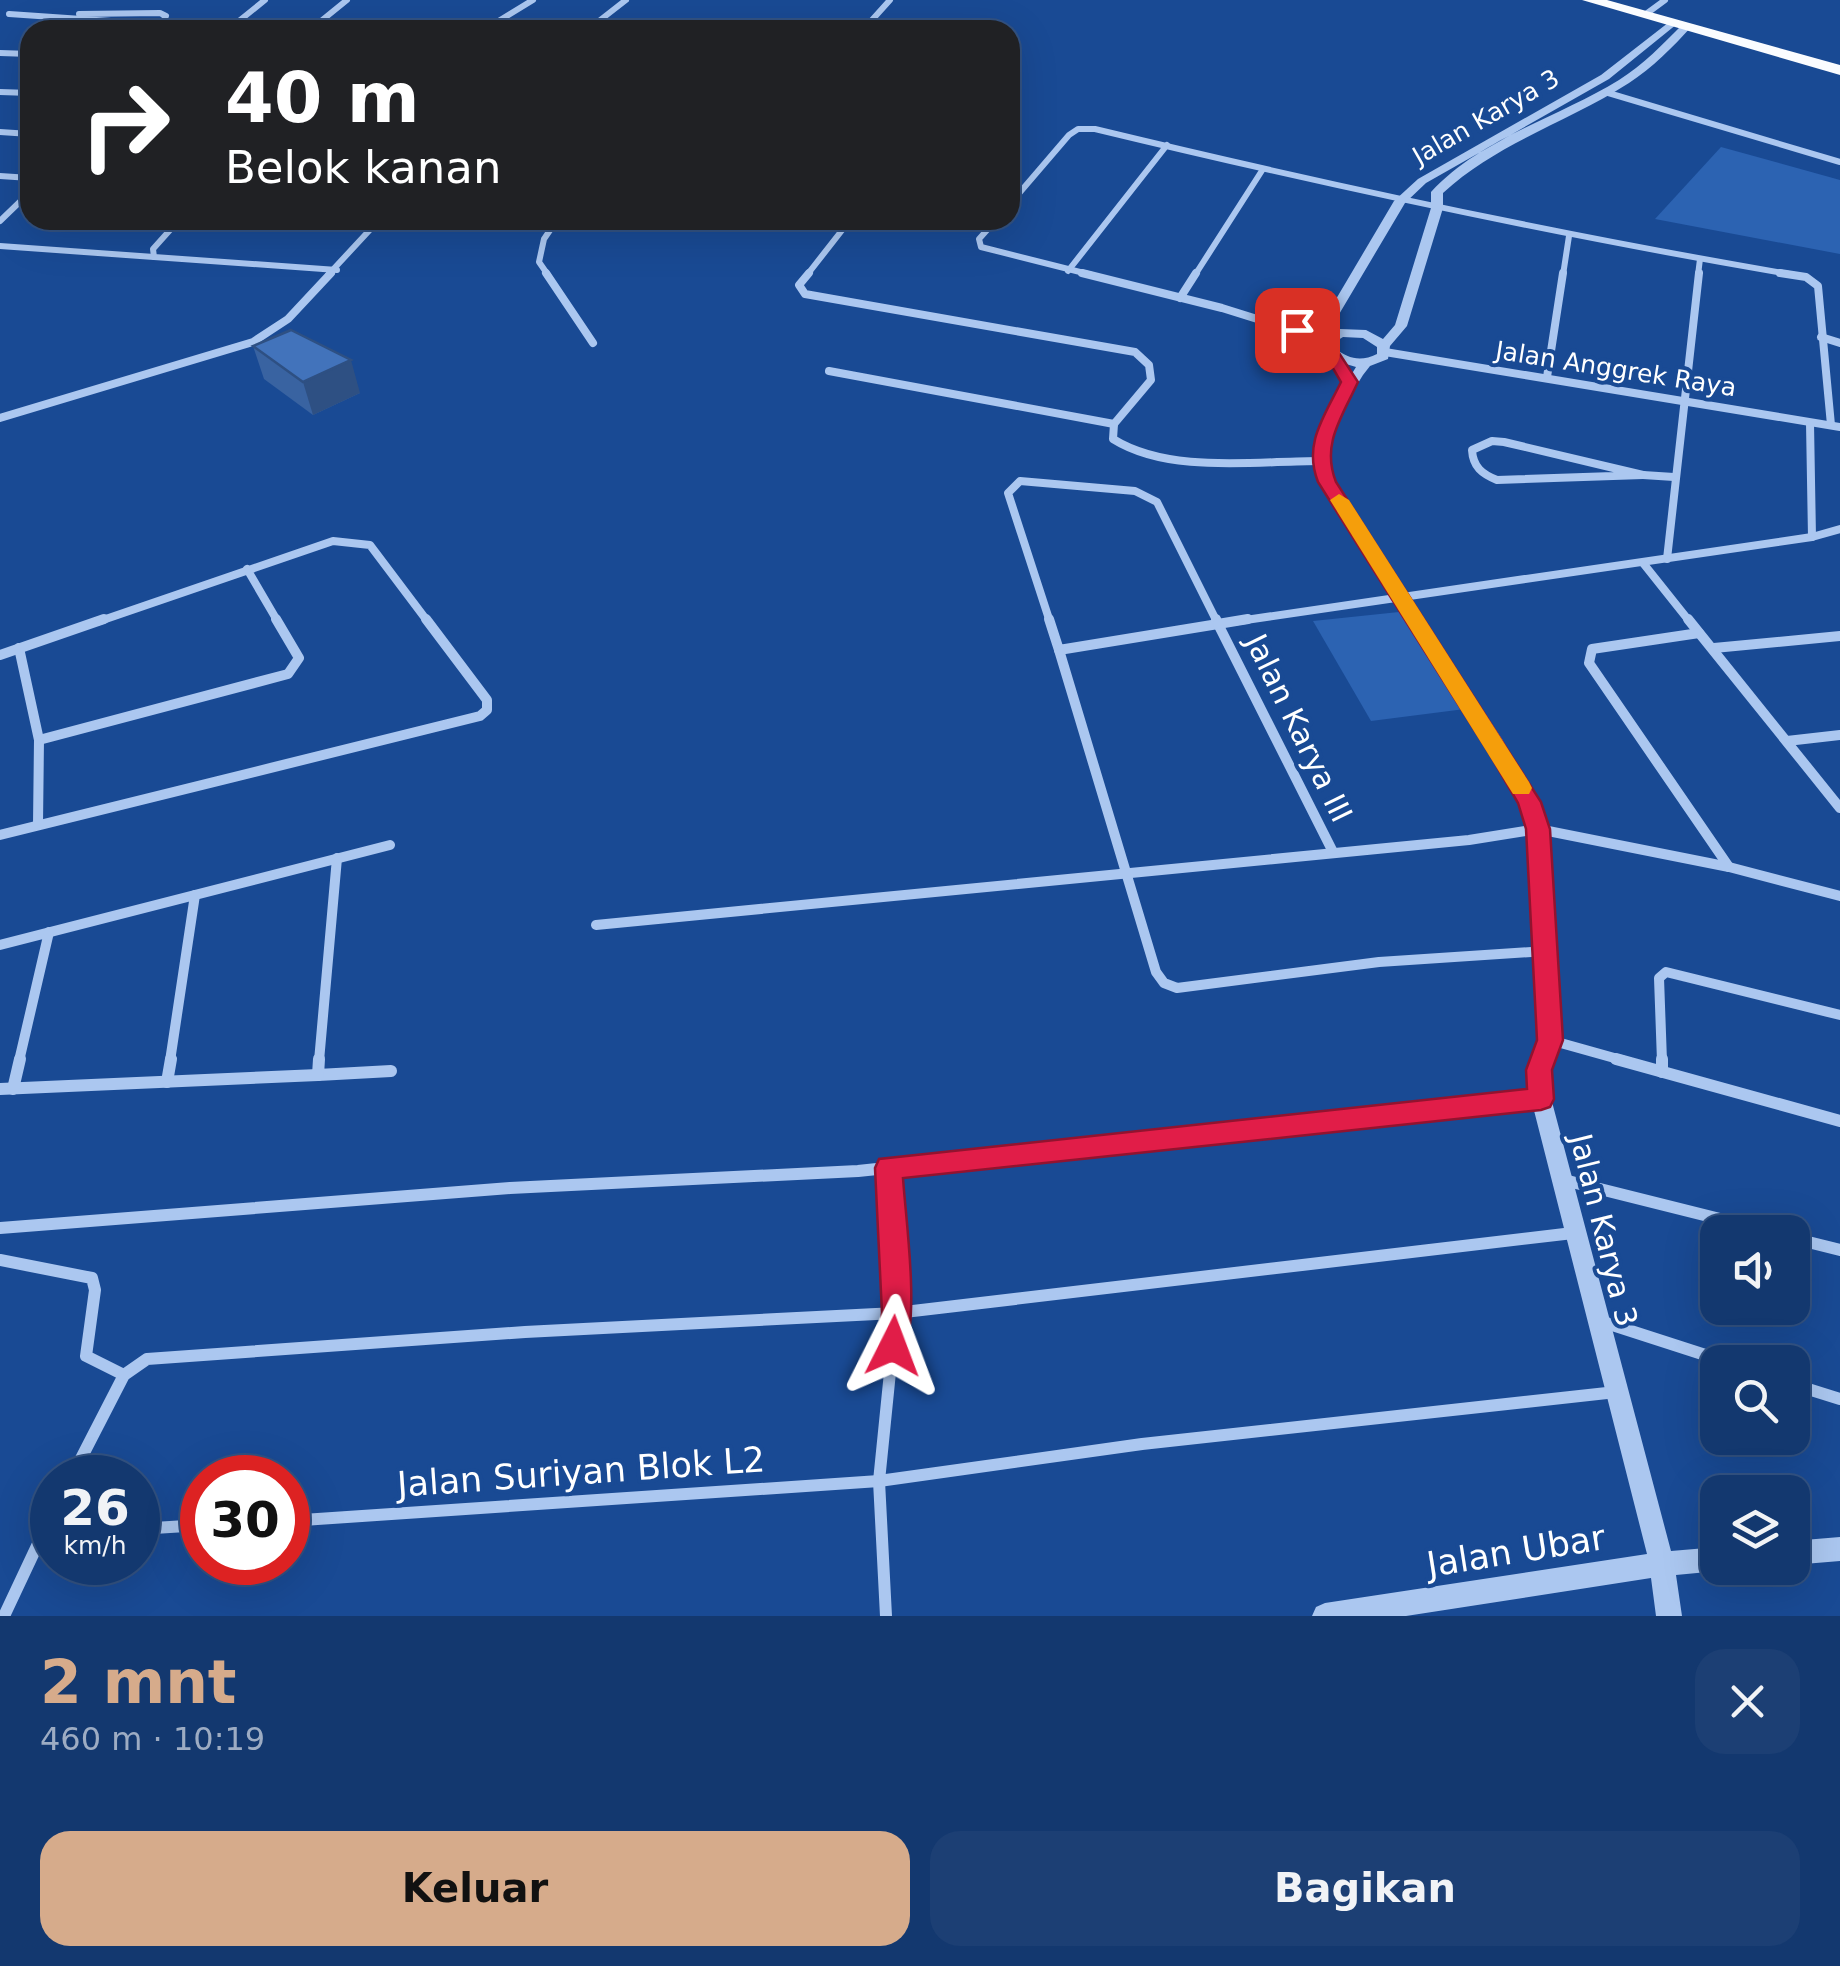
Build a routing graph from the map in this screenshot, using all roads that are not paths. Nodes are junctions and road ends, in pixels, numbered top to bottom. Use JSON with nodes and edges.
{"nodes":[{"id":1,"x":265,"y":0,"type":"edge"},
{"id":2,"x":347,"y":0,"type":"edge"},
{"id":3,"x":533,"y":0,"type":"edge"},
{"id":4,"x":626,"y":0,"type":"edge"},
{"id":5,"x":890,"y":0,"type":"edge"},
{"id":6,"x":1590,"y":0,"type":"edge"},
{"id":7,"x":1664,"y":0,"type":"edge"},
{"id":8,"x":0,"y":14,"type":"edge"},
{"id":9,"x":9,"y":14,"type":"junction"},
{"id":10,"x":1646,"y":14,"type":"junction"},
{"id":11,"x":84,"y":20,"type":"edge"},
{"id":12,"x":164,"y":20,"type":"edge"},
{"id":13,"x":239,"y":20,"type":"edge"},
{"id":14,"x":322,"y":20,"type":"edge"},
{"id":15,"x":500,"y":20,"type":"edge"},
{"id":16,"x":600,"y":20,"type":"edge"},
{"id":17,"x":872,"y":20,"type":"edge"},
{"id":18,"x":1680,"y":24,"type":"junction"},
{"id":19,"x":1626,"y":62,"type":"junction"},
{"id":20,"x":1643,"y":68,"type":"junction"},
{"id":21,"x":1840,"y":70,"type":"edge"},
{"id":22,"x":1605,"y":77,"type":"junction"},
{"id":23,"x":1623,"y":82,"type":"junction"},
{"id":24,"x":1605,"y":92,"type":"junction"},
{"id":25,"x":1167,"y":144,"type":"junction"},
{"id":26,"x":1458,"y":160,"type":"junction"},
{"id":27,"x":1840,"y":162,"type":"edge"},
{"id":28,"x":1471,"y":165,"type":"junction"},
{"id":29,"x":1263,"y":169,"type":"junction"},
{"id":30,"x":1020,"y":192,"type":"edge"},
{"id":31,"x":20,"y":201,"type":"edge"},
{"id":32,"x":1400,"y":201,"type":"junction"},
{"id":33,"x":1437,"y":208,"type":"junction"},
{"id":34,"x":1,"y":219,"type":"edge"},
{"id":35,"x":171,"y":230,"type":"edge"},
{"id":36,"x":371,"y":230,"type":"edge"},
{"id":37,"x":550,"y":230,"type":"edge"},
{"id":38,"x":841,"y":230,"type":"edge"},
{"id":39,"x":987,"y":230,"type":"edge"},
{"id":40,"x":1568,"y":236,"type":"junction"},
{"id":41,"x":0,"y":246,"type":"edge"},
{"id":42,"x":154,"y":257,"type":"junction"},
{"id":43,"x":1700,"y":259,"type":"junction"},
{"id":44,"x":337,"y":270,"type":"junction"},
{"id":45,"x":1068,"y":271,"type":"junction"},
{"id":46,"x":1180,"y":298,"type":"junction"},
{"id":47,"x":1821,"y":337,"type":"junction"},
{"id":48,"x":1331,"y":338,"type":"junction"},
{"id":49,"x":593,"y":343,"type":"dead end"},
{"id":50,"x":1840,"y":343,"type":"edge"},
{"id":51,"x":1384,"y":349,"type":"junction"},
{"id":52,"x":1336,"y":357,"type":"junction"},
{"id":53,"x":1364,"y":364,"type":"junction"},
{"id":54,"x":829,"y":371,"type":"dead end"},
{"id":55,"x":1547,"y":377,"type":"junction"},
{"id":56,"x":1349,"y":382,"type":"junction"},
{"id":57,"x":1686,"y":400,"type":"junction"},
{"id":58,"x":0,"y":418,"type":"edge"},
{"id":59,"x":1810,"y":423,"type":"junction"},
{"id":60,"x":1114,"y":424,"type":"junction"},
{"id":61,"x":1836,"y":426,"type":"edge"},
{"id":62,"x":1319,"y":461,"type":"junction"},
{"id":63,"x":1642,"y":475,"type":"junction"},
{"id":64,"x":1674,"y":477,"type":"junction"},
{"id":65,"x":1840,"y":528,"type":"edge"},
{"id":66,"x":1812,"y":537,"type":"junction"},
{"id":67,"x":1667,"y":559,"type":"junction"},
{"id":68,"x":1643,"y":563,"type":"junction"},
{"id":69,"x":247,"y":569,"type":"junction"},
{"id":70,"x":1398,"y":596,"type":"junction"},
{"id":71,"x":1221,"y":626,"type":"junction"},
{"id":72,"x":1699,"y":633,"type":"junction"},
{"id":73,"x":1840,"y":636,"type":"edge"},
{"id":74,"x":19,"y":648,"type":"junction"},
{"id":75,"x":1714,"y":648,"type":"junction"},
{"id":76,"x":1059,"y":650,"type":"junction"},
{"id":77,"x":0,"y":655,"type":"edge"},
{"id":78,"x":1840,"y":735,"type":"edge"},
{"id":79,"x":38,"y":740,"type":"junction"},
{"id":80,"x":1787,"y":742,"type":"junction"},
{"id":81,"x":1840,"y":808,"type":"edge"},
{"id":82,"x":38,"y":824,"type":"junction"},
{"id":83,"x":1538,"y":829,"type":"junction"},
{"id":84,"x":0,"y":836,"type":"edge"},
{"id":85,"x":390,"y":844,"type":"dead end"},
{"id":86,"x":1333,"y":852,"type":"junction"},
{"id":87,"x":337,"y":858,"type":"junction"},
{"id":88,"x":1729,"y":866,"type":"junction"},
{"id":89,"x":1124,"y":872,"type":"junction"},
{"id":90,"x":195,"y":895,"type":"junction"},
{"id":91,"x":1840,"y":896,"type":"edge"},
{"id":92,"x":596,"y":924,"type":"dead end"},
{"id":93,"x":49,"y":932,"type":"junction"},
{"id":94,"x":0,"y":946,"type":"edge"},
{"id":95,"x":1548,"y":951,"type":"junction"},
{"id":96,"x":1840,"y":1015,"type":"edge"},
{"id":97,"x":1550,"y":1040,"type":"junction"},
{"id":98,"x":391,"y":1070,"type":"dead end"},
{"id":99,"x":1662,"y":1072,"type":"junction"},
{"id":100,"x":318,"y":1076,"type":"junction"},
{"id":101,"x":167,"y":1082,"type":"junction"},
{"id":102,"x":6,"y":1089,"type":"edge"},
{"id":103,"x":1541,"y":1099,"type":"junction"},
{"id":104,"x":1840,"y":1121,"type":"edge"},
{"id":105,"x":889,"y":1168,"type":"junction"},
{"id":106,"x":1559,"y":1178,"type":"junction"},
{"id":107,"x":1705,"y":1215,"type":"edge"},
{"id":108,"x":0,"y":1228,"type":"edge"},
{"id":109,"x":1574,"y":1233,"type":"junction"},
{"id":110,"x":1810,"y":1242,"type":"edge"},
{"id":111,"x":1840,"y":1250,"type":"edge"},
{"id":112,"x":0,"y":1260,"type":"edge"},
{"id":113,"x":896,"y":1313,"type":"junction"},
{"id":114,"x":1596,"y":1320,"type":"junction"},
{"id":115,"x":1700,"y":1353,"type":"edge"},
{"id":116,"x":124,"y":1376,"type":"junction"},
{"id":117,"x":1810,"y":1390,"type":"edge"},
{"id":118,"x":1616,"y":1392,"type":"junction"},
{"id":119,"x":1840,"y":1399,"type":"edge"},
{"id":120,"x":83,"y":1455,"type":"edge"},
{"id":121,"x":880,"y":1481,"type":"junction"},
{"id":122,"x":310,"y":1520,"type":"edge"},
{"id":123,"x":1840,"y":1549,"type":"edge"},
{"id":124,"x":1810,"y":1552,"type":"edge"},
{"id":125,"x":1700,"y":1561,"type":"edge"},
{"id":126,"x":1662,"y":1564,"type":"junction"},
{"id":127,"x":30,"y":1566,"type":"edge"},
{"id":128,"x":4,"y":1616,"type":"edge"},
{"id":129,"x":886,"y":1616,"type":"edge"},
{"id":130,"x":1325,"y":1616,"type":"edge"},
{"id":131,"x":1669,"y":1616,"type":"edge"}],
"edges":[{"from":1,"to":13,"type":"street"},
{"from":2,"to":14,"type":"street"},
{"from":3,"to":15,"type":"street"},
{"from":4,"to":16,"type":"street"},
{"from":5,"to":17,"type":"street"},
{"from":6,"to":10,"type":"highway"},
{"from":7,"to":10,"type":"street"},
{"from":8,"to":9,"type":"street"},
{"from":9,"to":11,"type":"street"},
{"from":9,"to":12,"type":"street"},
{"from":10,"to":18,"type":"highway"},
{"from":18,"to":19,"type":"street","name":"Jalan Karya 3"},
{"from":18,"to":20,"type":"street","name":"Jalan Karya 3"},
{"from":18,"to":21,"type":"highway"},
{"from":19,"to":20,"type":"street"},
{"from":19,"to":22,"type":"street","name":"Jalan Karya 3"},
{"from":20,"to":23,"type":"street","name":"Jalan Karya 3"},
{"from":22,"to":23,"type":"street"},
{"from":22,"to":26,"type":"street","name":"Jalan Karya 3"},
{"from":23,"to":24,"type":"street","name":"Jalan Karya 3"},
{"from":24,"to":27,"type":"street"},
{"from":24,"to":28,"type":"street","name":"Jalan Karya 3"},
{"from":25,"to":29,"type":"street"},
{"from":25,"to":30,"type":"street"},
{"from":25,"to":45,"type":"street"},
{"from":26,"to":28,"type":"street"},
{"from":26,"to":32,"type":"street","name":"Jalan Karya 3"},
{"from":28,"to":33,"type":"street","name":"Jalan Karya 3"},
{"from":29,"to":32,"type":"street"},
{"from":29,"to":46,"type":"street"},
{"from":31,"to":34,"type":"street"},
{"from":32,"to":33,"type":"street"},
{"from":32,"to":48,"type":"street","name":"Jalan Karya 3"},
{"from":33,"to":40,"type":"street"},
{"from":33,"to":51,"type":"street","name":"Jalan Karya 3"},
{"from":35,"to":42,"type":"street"},
{"from":36,"to":44,"type":"street"},
{"from":37,"to":49,"type":"street"},
{"from":38,"to":60,"type":"street"},
{"from":39,"to":45,"type":"street"},
{"from":40,"to":43,"type":"street"},
{"from":40,"to":55,"type":"street"},
{"from":41,"to":42,"type":"street"},
{"from":42,"to":44,"type":"street"},
{"from":43,"to":47,"type":"street"},
{"from":43,"to":57,"type":"street"},
{"from":44,"to":58,"type":"street"},
{"from":45,"to":46,"type":"street"},
{"from":46,"to":48,"type":"street"},
{"from":47,"to":50,"type":"street"},
{"from":47,"to":61,"type":"street"},
{"from":48,"to":51,"type":"street"},
{"from":48,"to":52,"type":"street"},
{"from":51,"to":53,"type":"street"},
{"from":51,"to":55,"type":"street","name":"Jalan Anggrek Raya"},
{"from":52,"to":53,"type":"street"},
{"from":52,"to":56,"type":"street"},
{"from":53,"to":56,"type":"street"},
{"from":54,"to":60,"type":"street"},
{"from":55,"to":57,"type":"street","name":"Jalan Anggrek Raya"},
{"from":56,"to":62,"type":"street"},
{"from":57,"to":59,"type":"street","name":"Jalan Anggrek Raya"},
{"from":57,"to":64,"type":"street"},
{"from":59,"to":61,"type":"street","name":"Jalan Anggrek Raya"},
{"from":59,"to":66,"type":"street"},
{"from":60,"to":62,"type":"street"},
{"from":62,"to":70,"type":"street","name":"Jalan Karya 3"},
{"from":63,"to":63,"type":"street"},
{"from":63,"to":64,"type":"street"},
{"from":64,"to":67,"type":"street"},
{"from":65,"to":66,"type":"street"},
{"from":66,"to":67,"type":"street"},
{"from":67,"to":68,"type":"street"},
{"from":68,"to":70,"type":"street"},
{"from":68,"to":72,"type":"street"},
{"from":69,"to":74,"type":"street"},
{"from":69,"to":79,"type":"street"},
{"from":69,"to":82,"type":"street"},
{"from":70,"to":71,"type":"street"},
{"from":70,"to":83,"type":"street","name":"Jalan Karya 3"},
{"from":71,"to":76,"type":"street"},
{"from":71,"to":76,"type":"street","name":"Jalan Karya III"},
{"from":71,"to":86,"type":"street","name":"Jalan Karya III"},
{"from":72,"to":75,"type":"street"},
{"from":72,"to":88,"type":"street"},
{"from":73,"to":75,"type":"street"},
{"from":74,"to":77,"type":"street"},
{"from":74,"to":79,"type":"street"},
{"from":75,"to":80,"type":"street"},
{"from":76,"to":89,"type":"street"},
{"from":78,"to":80,"type":"street"},
{"from":79,"to":82,"type":"street"},
{"from":80,"to":81,"type":"street"},
{"from":82,"to":84,"type":"street"},
{"from":83,"to":86,"type":"street"},
{"from":83,"to":88,"type":"street"},
{"from":83,"to":95,"type":"street","name":"Jalan Karya 3"},
{"from":85,"to":87,"type":"street"},
{"from":86,"to":89,"type":"street"},
{"from":87,"to":90,"type":"street"},
{"from":87,"to":100,"type":"street"},
{"from":88,"to":91,"type":"street"},
{"from":89,"to":92,"type":"street"},
{"from":89,"to":95,"type":"street"},
{"from":90,"to":93,"type":"street"},
{"from":90,"to":101,"type":"street"},
{"from":93,"to":94,"type":"street"},
{"from":93,"to":102,"type":"street"},
{"from":95,"to":97,"type":"street","name":"Jalan Karya 3"},
{"from":96,"to":99,"type":"street"},
{"from":97,"to":99,"type":"street"},
{"from":97,"to":103,"type":"street","name":"Jalan Karya 3"},
{"from":98,"to":100,"type":"street"},
{"from":99,"to":104,"type":"street"},
{"from":100,"to":101,"type":"street"},
{"from":101,"to":102,"type":"street"},
{"from":103,"to":105,"type":"street"},
{"from":103,"to":106,"type":"street","name":"Jalan Karya 3"},
{"from":105,"to":108,"type":"street"},
{"from":105,"to":113,"type":"street"},
{"from":106,"to":107,"type":"street"},
{"from":106,"to":109,"type":"street","name":"Jalan Karya 3"},
{"from":109,"to":113,"type":"street"},
{"from":109,"to":114,"type":"street","name":"Jalan Karya 3"},
{"from":110,"to":111,"type":"street"},
{"from":112,"to":116,"type":"street"},
{"from":113,"to":116,"type":"street"},
{"from":113,"to":121,"type":"street"},
{"from":114,"to":115,"type":"street"},
{"from":114,"to":118,"type":"street","name":"Jalan Karya 3"},
{"from":116,"to":120,"type":"street"},
{"from":117,"to":119,"type":"street"},
{"from":118,"to":121,"type":"street","name":"Jalan Suriyan Blok L2"},
{"from":118,"to":126,"type":"street","name":"Jalan Karya 3"},
{"from":121,"to":122,"type":"street","name":"Jalan Suriyan Blok L2"},
{"from":121,"to":129,"type":"street"},
{"from":123,"to":124,"type":"street"},
{"from":125,"to":126,"type":"street","name":"Jalan Ubar"},
{"from":126,"to":130,"type":"street","name":"Jalan Ubar"},
{"from":126,"to":131,"type":"street","name":"Jalan Karya 3"},
{"from":127,"to":128,"type":"street"}]}
